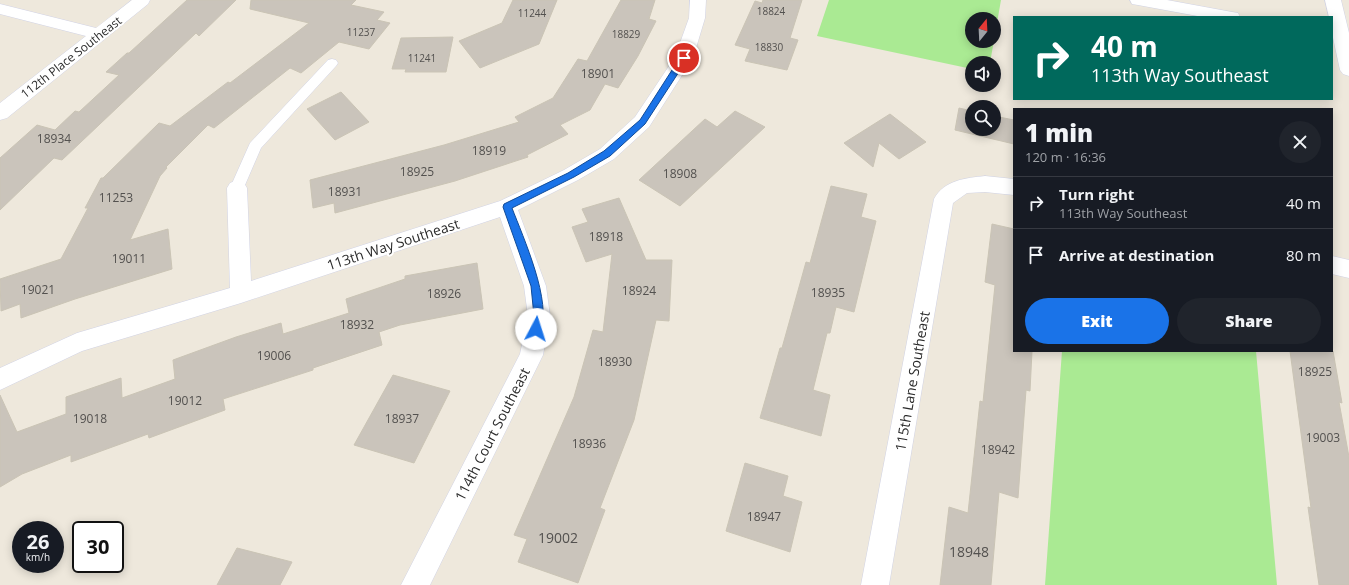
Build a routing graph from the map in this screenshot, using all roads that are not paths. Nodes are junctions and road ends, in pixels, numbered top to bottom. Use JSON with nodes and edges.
{"nodes":[{"id":1,"x":142,"y":0,"type":"edge"},
{"id":2,"x":698,"y":0,"type":"edge"},
{"id":3,"x":1138,"y":0,"type":"edge"},
{"id":4,"x":1333,"y":0,"type":"edge"},
{"id":5,"x":0,"y":9,"type":"edge"},
{"id":6,"x":1226,"y":16,"type":"edge"},
{"id":7,"x":99,"y":34,"type":"junction"},
{"id":8,"x":1337,"y":36,"type":"edge"},
{"id":9,"x":332,"y":63,"type":"dead end"},
{"id":10,"x":1349,"y":70,"type":"edge"},
{"id":11,"x":0,"y":113,"type":"edge"},
{"id":12,"x":1013,"y":187,"type":"edge"},
{"id":13,"x":237,"y":188,"type":"joint"},
{"id":14,"x":507,"y":207,"type":"junction"},
{"id":15,"x":1333,"y":264,"type":"edge"},
{"id":16,"x":1349,"y":269,"type":"edge"},
{"id":17,"x":242,"y":294,"type":"junction"},
{"id":18,"x":0,"y":379,"type":"edge"},
{"id":19,"x":415,"y":585,"type":"edge"},
{"id":20,"x":875,"y":585,"type":"edge"}],
"edges":[{"from":1,"to":7,"type":"street","name":"112th Place Southeast"},
{"from":2,"to":14,"type":"street","name":"113th Way Southeast"},
{"from":3,"to":6,"type":"street"},
{"from":4,"to":8,"type":"street"},
{"from":5,"to":7,"type":"street"},
{"from":7,"to":11,"type":"street","name":"112th Place Southeast"},
{"from":8,"to":10,"type":"street"},
{"from":9,"to":13,"type":"lane"},
{"from":12,"to":20,"type":"street","name":"115th Lane Southeast"},
{"from":13,"to":17,"type":"street"},
{"from":14,"to":17,"type":"street","name":"113th Way Southeast"},
{"from":14,"to":19,"type":"street","name":"114th Court Southeast"},
{"from":15,"to":16,"type":"street"},
{"from":17,"to":18,"type":"street","name":"113th Way Southeast"}]}
